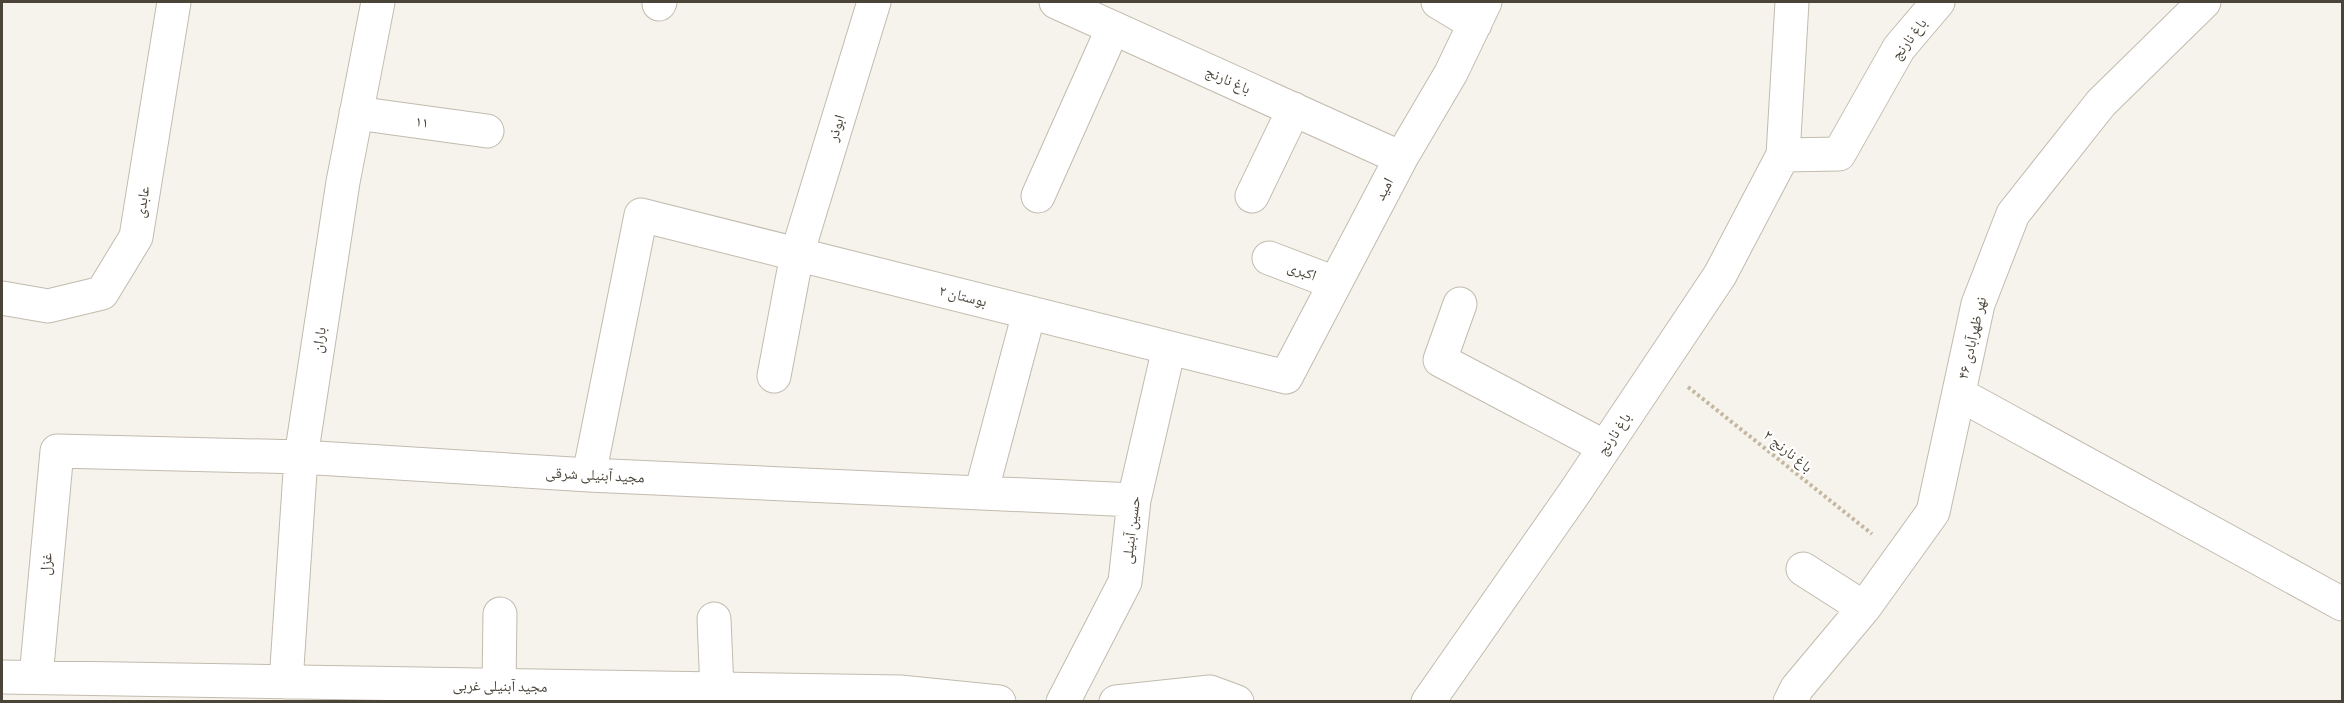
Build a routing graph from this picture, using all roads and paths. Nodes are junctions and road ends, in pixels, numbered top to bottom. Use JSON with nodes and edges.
{"nodes":[{"id":1,"x":174,"y":2,"type":"edge"},
{"id":2,"x":378,"y":2,"type":"edge"},
{"id":3,"x":874,"y":2,"type":"edge"},
{"id":4,"x":1056,"y":2,"type":"edge"},
{"id":5,"x":1438,"y":2,"type":"edge"},
{"id":6,"x":1792,"y":2,"type":"edge"},
{"id":7,"x":1938,"y":2,"type":"edge"},
{"id":8,"x":2204,"y":2,"type":"edge"},
{"id":9,"x":1480,"y":13,"type":"edge"},
{"id":10,"x":1113,"y":28,"type":"junction"},
{"id":11,"x":1294,"y":109,"type":"junction"},
{"id":12,"x":356,"y":113,"type":"junction"},
{"id":13,"x":487,"y":131,"type":"dead end"},
{"id":14,"x":1783,"y":155,"type":"junction"},
{"id":15,"x":1401,"y":158,"type":"junction"},
{"id":16,"x":1038,"y":196,"type":"dead end"},
{"id":17,"x":1252,"y":196,"type":"dead end"},
{"id":18,"x":797,"y":254,"type":"junction"},
{"id":19,"x":1269,"y":258,"type":"dead end"},
{"id":20,"x":1335,"y":283,"type":"junction"},
{"id":21,"x":2,"y":298,"type":"edge"},
{"id":22,"x":1460,"y":304,"type":"dead end"},
{"id":23,"x":1029,"y":313,"type":"junction"},
{"id":24,"x":1169,"y":348,"type":"junction"},
{"id":25,"x":1660,"y":364,"type":"junction"},
{"id":26,"x":774,"y":376,"type":"dead end"},
{"id":27,"x":1286,"y":377,"type":"joint"},
{"id":28,"x":1959,"y":394,"type":"junction"},
{"id":29,"x":1605,"y":447,"type":"junction"},
{"id":30,"x":57,"y":451,"type":"joint"},
{"id":31,"x":301,"y":457,"type":"junction"},
{"id":32,"x":590,"y":476,"type":"junction"},
{"id":33,"x":981,"y":493,"type":"junction"},
{"id":34,"x":1134,"y":500,"type":"junction"},
{"id":35,"x":1901,"y":557,"type":"junction"},
{"id":36,"x":1803,"y":569,"type":"dead end"},
{"id":37,"x":2343,"y":604,"type":"edge"},
{"id":38,"x":1864,"y":608,"type":"junction"},
{"id":39,"x":500,"y":614,"type":"dead end"},
{"id":40,"x":714,"y":619,"type":"dead end"},
{"id":41,"x":2,"y":677,"type":"edge"},
{"id":42,"x":36,"y":677,"type":"junction"},
{"id":43,"x":286,"y":682,"type":"junction"},
{"id":44,"x":500,"y":686,"type":"junction"},
{"id":45,"x":717,"y":690,"type":"junction"},
{"id":46,"x":206,"y":691,"type":"edge"},
{"id":47,"x":350,"y":692,"type":"edge"},
{"id":48,"x":785,"y":696,"type":"edge"},
{"id":49,"x":900,"y":697,"type":"edge"},
{"id":50,"x":999,"y":702,"type":"edge"},
{"id":51,"x":1063,"y":702,"type":"edge"},
{"id":52,"x":1116,"y":702,"type":"edge"},
{"id":53,"x":1237,"y":702,"type":"edge"},
{"id":54,"x":1428,"y":702,"type":"edge"},
{"id":55,"x":1790,"y":702,"type":"edge"}],
"edges":[{"from":1,"to":21,"type":"street","name":"عابدی"},
{"from":2,"to":12,"type":"street","name":"باران"},
{"from":3,"to":18,"type":"street","name":"ابوذر"},
{"from":4,"to":10,"type":"street","name":"باغ نارنج"},
{"from":5,"to":9,"type":"street"},
{"from":6,"to":14,"type":"street","name":"باغ نارنج"},
{"from":7,"to":14,"type":"street","name":"باغ نارنج"},
{"from":8,"to":28,"type":"street","name":"نهر ظهرآبادی ۴۶"},
{"from":9,"to":15,"type":"street","name":"امید"},
{"from":10,"to":11,"type":"street","name":"باغ نارنج"},
{"from":10,"to":16,"type":"street"},
{"from":11,"to":15,"type":"street","name":"باغ نارنج"},
{"from":11,"to":17,"type":"street"},
{"from":12,"to":13,"type":"street","name":"۱۱"},
{"from":12,"to":31,"type":"street","name":"باران"},
{"from":14,"to":25,"type":"street","name":"باغ نارنج"},
{"from":15,"to":20,"type":"street","name":"امید"},
{"from":18,"to":23,"type":"street","name":"بوستان ۲"},
{"from":18,"to":26,"type":"street","name":"ابوذر"},
{"from":18,"to":32,"type":"street","name":"بوستان ۲"},
{"from":19,"to":20,"type":"street","name":"اکبری"},
{"from":20,"to":27,"type":"street","name":"امید"},
{"from":22,"to":29,"type":"street"},
{"from":23,"to":24,"type":"street","name":"بوستان ۲"},
{"from":23,"to":33,"type":"street"},
{"from":24,"to":27,"type":"street","name":"بوستان ۲"},
{"from":24,"to":34,"type":"street","name":"حسین آبنیلی"},
{"from":25,"to":29,"type":"street","name":"باغ نارنج"},
{"from":25,"to":35,"type":"path","name":"باغ نارنج ۲"},
{"from":28,"to":35,"type":"street","name":"نهر ظهرآبادی ۴۶"},
{"from":28,"to":37,"type":"street"},
{"from":29,"to":54,"type":"street","name":"باغ نارنج"},
{"from":30,"to":31,"type":"street","name":"مجید آبنیلی شرقی"},
{"from":30,"to":42,"type":"street","name":"غزل"},
{"from":31,"to":32,"type":"street","name":"مجید آبنیلی شرقی"},
{"from":31,"to":43,"type":"street","name":"باران"},
{"from":32,"to":33,"type":"street","name":"مجید آبنیلی شرقی"},
{"from":33,"to":34,"type":"street","name":"مجید آبنیلی شرقی"},
{"from":34,"to":51,"type":"street","name":"حسین آبنیلی"},
{"from":35,"to":38,"type":"street","name":"نهر ظهرآبادی ۴۶"},
{"from":36,"to":38,"type":"street"},
{"from":38,"to":55,"type":"street","name":"نهر ظهرآبادی ۴۶"},
{"from":39,"to":44,"type":"street"},
{"from":40,"to":45,"type":"street"},
{"from":41,"to":42,"type":"street","name":"مجید آبنیلی غربی"},
{"from":42,"to":46,"type":"street","name":"مجید آبنیلی غربی"},
{"from":43,"to":46,"type":"street","name":"مجید آبنیلی غربی"},
{"from":43,"to":47,"type":"street","name":"مجید آبنیلی غربی"},
{"from":44,"to":45,"type":"street","name":"مجید آبنیلی غربی"},
{"from":44,"to":47,"type":"street","name":"مجید آبنیلی غربی"},
{"from":45,"to":48,"type":"street","name":"مجید آبنیلی غربی"},
{"from":48,"to":49,"type":"street","name":"مجید آبنیلی غربی"},
{"from":49,"to":50,"type":"street","name":"مجید آبنیلی غربی"},
{"from":52,"to":53,"type":"street"}]}
